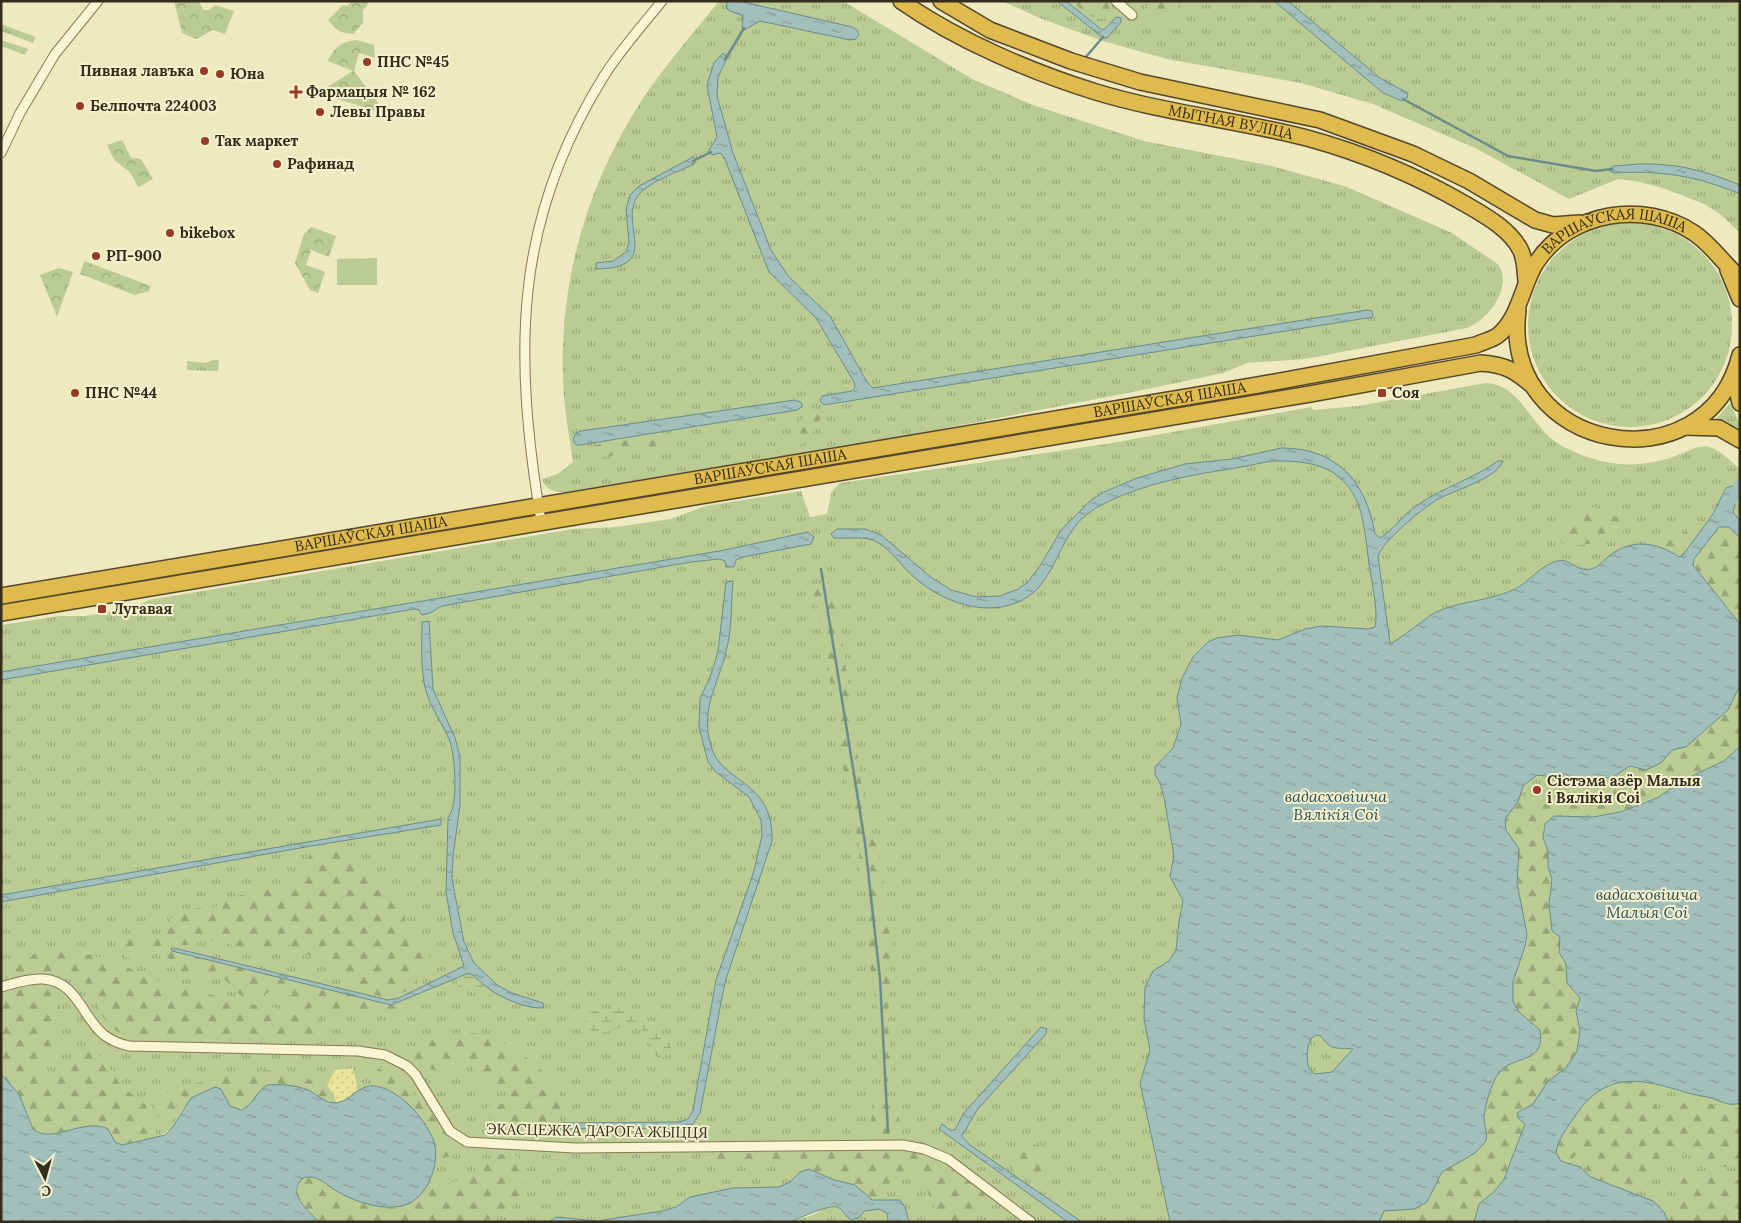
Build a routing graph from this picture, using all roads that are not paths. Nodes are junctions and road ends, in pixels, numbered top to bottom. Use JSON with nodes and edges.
{"nodes":[{"id":1,"x":98,"y":1,"type":"edge"},
{"id":2,"x":662,"y":1,"type":"edge"},
{"id":3,"x":901,"y":1,"type":"edge"},
{"id":4,"x":941,"y":1,"type":"edge"},
{"id":5,"x":1116,"y":1,"type":"edge"},
{"id":6,"x":1132,"y":15,"type":"dead end"},
{"id":7,"x":1,"y":153,"type":"edge"},
{"id":8,"x":1588,"y":221,"type":"junction"},
{"id":9,"x":1726,"y":267,"type":"junction"},
{"id":10,"x":1740,"y":278,"type":"edge"},
{"id":11,"x":1526,"y":281,"type":"junction"},
{"id":12,"x":1740,"y":299,"type":"edge"},
{"id":13,"x":1519,"y":302,"type":"junction"},
{"id":14,"x":1740,"y":355,"type":"edge"},
{"id":15,"x":1735,"y":371,"type":"junction"},
{"id":16,"x":1533,"y":386,"type":"junction"},
{"id":17,"x":1740,"y":403,"type":"edge"},
{"id":18,"x":1683,"y":427,"type":"junction"},
{"id":19,"x":1740,"y":440,"type":"edge"},
{"id":20,"x":538,"y":505,"type":"junction"},
{"id":21,"x":541,"y":521,"type":"junction"},
{"id":22,"x":1,"y":596,"type":"edge"},
{"id":23,"x":1,"y":612,"type":"edge"},
{"id":24,"x":1,"y":986,"type":"edge"},
{"id":25,"x":1031,"y":1222,"type":"edge"}],
"edges":[{"from":1,"to":7,"type":"street"},
{"from":2,"to":20,"type":"street"},
{"from":3,"to":11,"type":"highway","name":"МЫТНАЯ ВУЛІЦА"},
{"from":4,"to":8,"type":"highway","name":"МЫТНАЯ ВУЛІЦА"},
{"from":5,"to":6,"type":"street"},
{"from":8,"to":9,"type":"highway","name":"ВАРШАЎСКАЯ ШАША"},
{"from":8,"to":11,"type":"highway","name":"ВАРШАЎСКАЯ ШАША"},
{"from":9,"to":10,"type":"highway","name":"ВАРШАЎСКАЯ ШАША"},
{"from":9,"to":12,"type":"highway","name":"ВАРШАЎСКАЯ ШАША"},
{"from":11,"to":13,"type":"highway","name":"ВАРШАЎСКАЯ ШАША"},
{"from":13,"to":16,"type":"highway","name":"ВАРШАЎСКАЯ ШАША"},
{"from":13,"to":20,"type":"highway","name":"ВАРШАЎСКАЯ ШАША"},
{"from":14,"to":15,"type":"highway","name":"ВАРШАЎСКАЯ ШАША"},
{"from":15,"to":17,"type":"highway"},
{"from":15,"to":18,"type":"highway","name":"ВАРШАЎСКАЯ ШАША"},
{"from":16,"to":18,"type":"highway","name":"ВАРШАЎСКАЯ ШАША"},
{"from":16,"to":21,"type":"highway","name":"ВАРШАЎСКАЯ ШАША"},
{"from":18,"to":19,"type":"highway"},
{"from":20,"to":21,"type":"street"},
{"from":20,"to":22,"type":"highway","name":"ВАРШАЎСКАЯ ШАША"},
{"from":21,"to":23,"type":"highway","name":"ВАРШАЎСКАЯ ШАША"},
{"from":24,"to":25,"type":"street","name":"ЭКАСЦЕЖКА ДАРОГА ЖЫЦЦЯ"}]}
